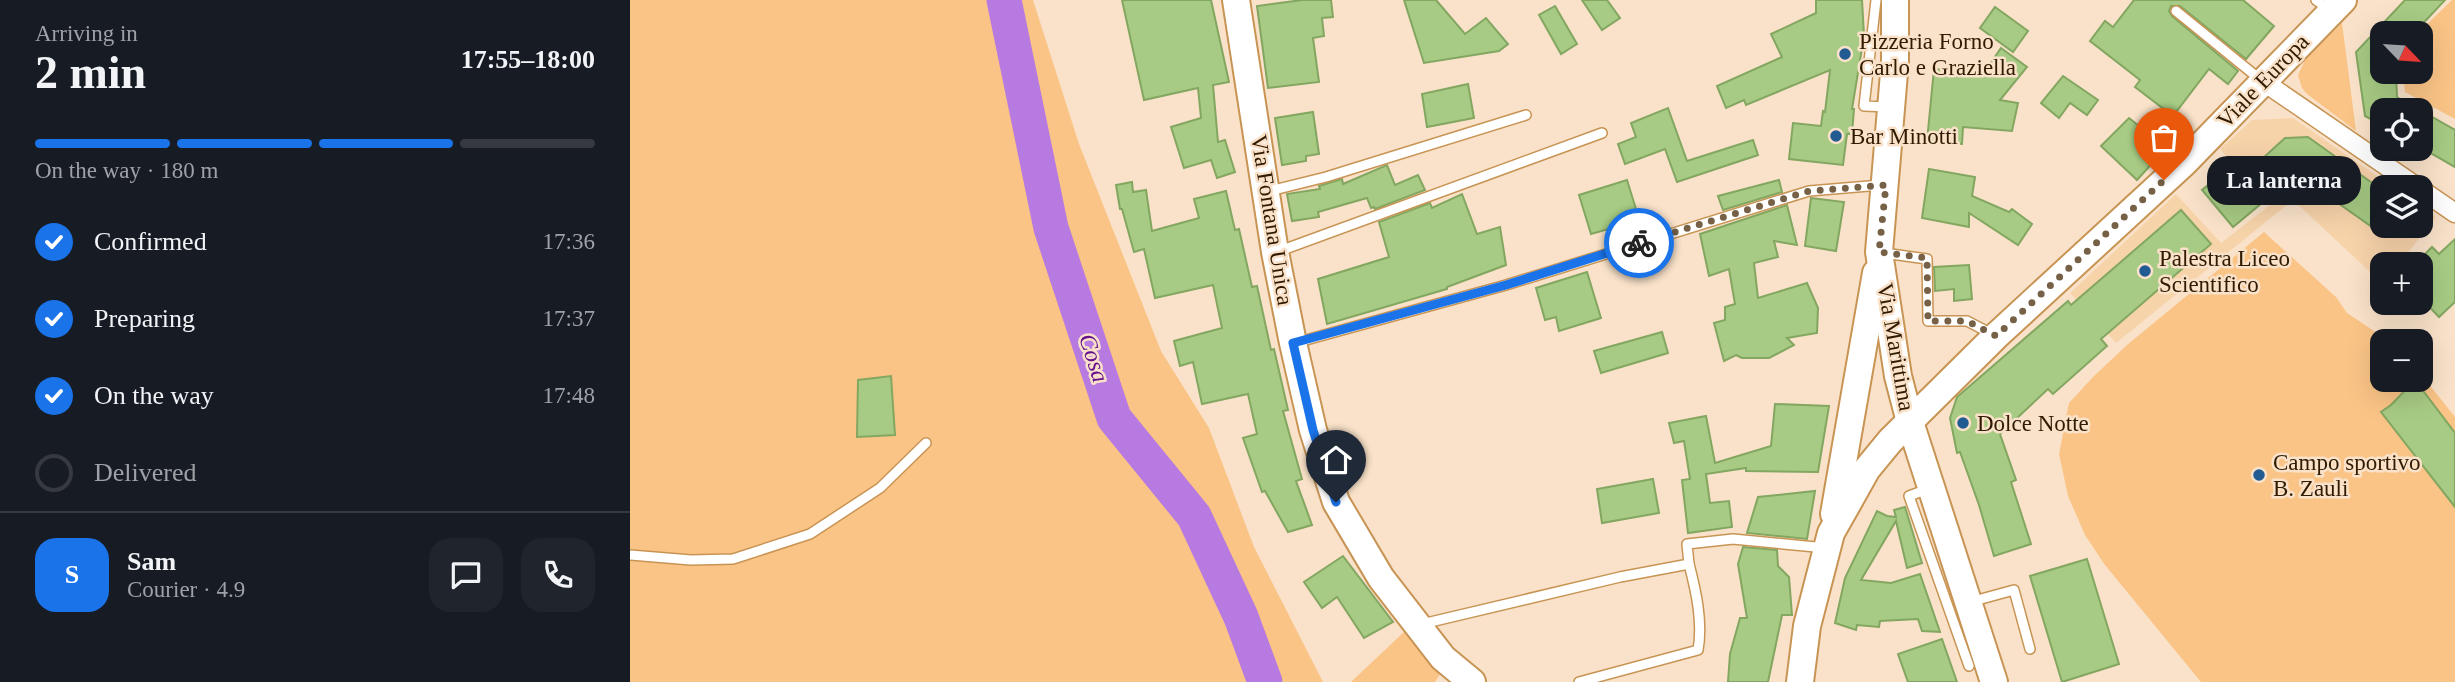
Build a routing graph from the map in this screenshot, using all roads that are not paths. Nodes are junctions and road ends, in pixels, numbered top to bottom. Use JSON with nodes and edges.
{"nodes":[{"id":1,"x":1236,"y":0,"type":"edge"},
{"id":2,"x":1886,"y":2,"type":"edge"},
{"id":3,"x":2330,"y":4,"type":"edge"},
{"id":4,"x":2176,"y":11,"type":"dead end"},
{"id":5,"x":2264,"y":82,"type":"junction"},
{"id":6,"x":1526,"y":115,"type":"dead end"},
{"id":7,"x":1602,"y":133,"type":"dead end"},
{"id":8,"x":2400,"y":175,"type":"edge"},
{"id":9,"x":1886,"y":185,"type":"junction"},
{"id":10,"x":1267,"y":192,"type":"junction"},
{"id":11,"x":2433,"y":198,"type":"edge"},
{"id":12,"x":2455,"y":213,"type":"edge"},
{"id":13,"x":1276,"y":252,"type":"junction"},
{"id":14,"x":1879,"y":252,"type":"junction"},
{"id":15,"x":1996,"y":336,"type":"junction"},
{"id":16,"x":1293,"y":343,"type":"junction"},
{"id":17,"x":1910,"y":422,"type":"junction"},
{"id":18,"x":926,"y":443,"type":"dead end"},
{"id":19,"x":1828,"y":541,"type":"junction"},
{"id":20,"x":630,"y":555,"type":"edge"},
{"id":21,"x":1689,"y":564,"type":"junction"},
{"id":22,"x":1965,"y":615,"type":"junction"},
{"id":23,"x":1417,"y":625,"type":"junction"},
{"id":24,"x":2031,"y":649,"type":"dead end"},
{"id":25,"x":1969,"y":666,"type":"dead end"},
{"id":26,"x":1472,"y":682,"type":"edge"},
{"id":27,"x":1580,"y":682,"type":"edge"},
{"id":28,"x":1800,"y":682,"type":"edge"},
{"id":29,"x":1994,"y":682,"type":"edge"}],
"edges":[{"from":1,"to":10,"type":"main road","name":"Via Fontana Unica"},
{"from":2,"to":9,"type":"main road","name":"Via Marittima"},
{"from":3,"to":5,"type":"main road","name":"Viale Europa"},
{"from":4,"to":5,"type":"lane"},
{"from":5,"to":8,"type":"street"},
{"from":5,"to":15,"type":"main road","name":"Viale Europa"},
{"from":6,"to":10,"type":"lane"},
{"from":7,"to":13,"type":"lane"},
{"from":9,"to":14,"type":"main road","name":"Via Marittima"},
{"from":9,"to":16,"type":"lane"},
{"from":10,"to":13,"type":"main road","name":"Via Fontana Unica"},
{"from":11,"to":12,"type":"street"},
{"from":13,"to":16,"type":"main road","name":"Via Fontana Unica"},
{"from":14,"to":15,"type":"lane"},
{"from":14,"to":17,"type":"main road","name":"Via Marittima"},
{"from":14,"to":19,"type":"main road"},
{"from":15,"to":17,"type":"main road","name":"Viale Europa"},
{"from":16,"to":23,"type":"main road","name":"Via Fontana Unica"},
{"from":17,"to":19,"type":"main road","name":"Viale Europa"},
{"from":17,"to":22,"type":"main road","name":"Via Marittima"},
{"from":18,"to":20,"type":"lane"},
{"from":19,"to":21,"type":"lane"},
{"from":19,"to":28,"type":"main road"},
{"from":21,"to":23,"type":"lane"},
{"from":21,"to":27,"type":"lane"},
{"from":22,"to":24,"type":"lane"},
{"from":22,"to":25,"type":"lane"},
{"from":22,"to":29,"type":"main road","name":"Via Marittima"},
{"from":23,"to":26,"type":"main road","name":"Via Fontana Unica"}]}
